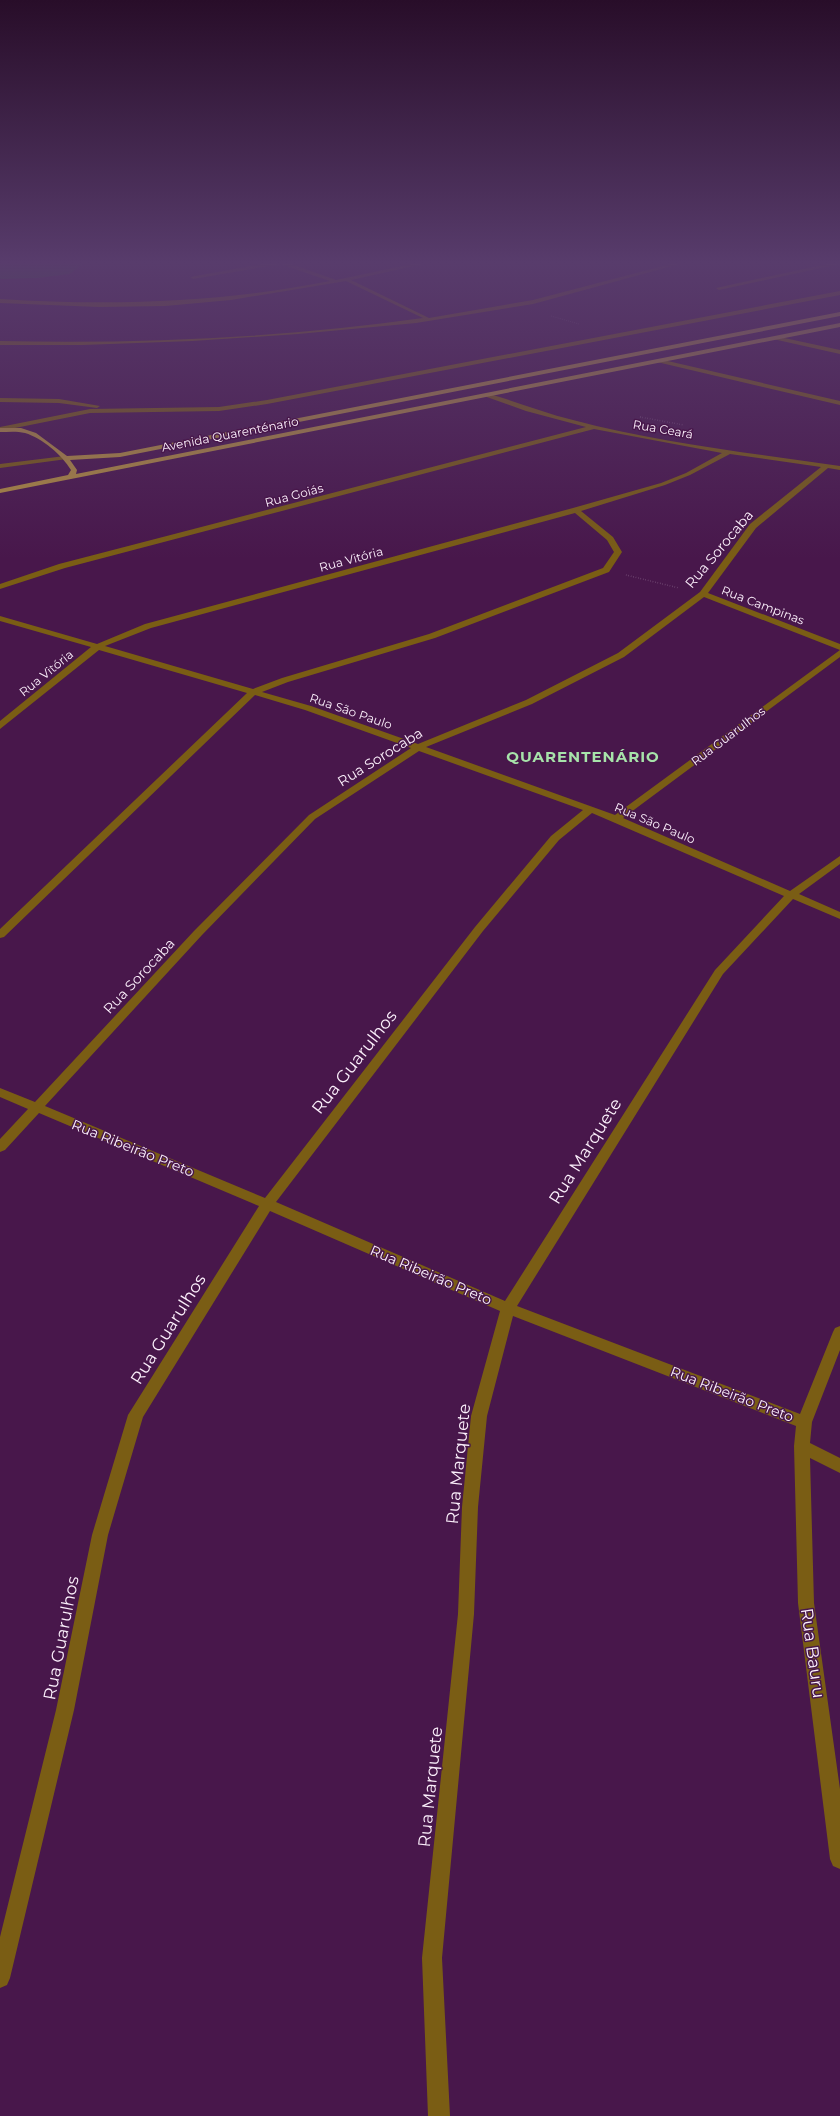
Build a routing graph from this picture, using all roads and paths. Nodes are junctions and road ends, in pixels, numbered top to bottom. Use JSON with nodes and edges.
{"nodes":[{"id":1,"x":485,"y":361,"type":"edge"},
{"id":2,"x":601,"y":361,"type":"edge"},
{"id":3,"x":659,"y":361,"type":"joint"},
{"id":4,"x":486,"y":396,"type":"junction"},
{"id":5,"x":0,"y":400,"type":"edge"},
{"id":6,"x":840,"y":403,"type":"edge"},
{"id":7,"x":128,"y":410,"type":"junction"},
{"id":8,"x":594,"y":427,"type":"junction"},
{"id":9,"x":0,"y":430,"type":"edge"},
{"id":10,"x":728,"y":452,"type":"junction"},
{"id":11,"x":65,"y":458,"type":"junction"},
{"id":12,"x":2,"y":465,"type":"edge"},
{"id":13,"x":827,"y":466,"type":"junction"},
{"id":14,"x":840,"y":468,"type":"edge"},
{"id":15,"x":71,"y":478,"type":"junction"},
{"id":16,"x":0,"y":491,"type":"edge"},
{"id":17,"x":576,"y":510,"type":"junction"},
{"id":18,"x":606,"y":570,"type":"junction"},
{"id":19,"x":0,"y":587,"type":"edge"},
{"id":20,"x":703,"y":594,"type":"junction"},
{"id":21,"x":0,"y":618,"type":"edge"},
{"id":22,"x":98,"y":646,"type":"junction"},
{"id":23,"x":840,"y":648,"type":"edge"},
{"id":24,"x":840,"y":653,"type":"edge"},
{"id":25,"x":253,"y":692,"type":"junction"},
{"id":26,"x":0,"y":726,"type":"edge"},
{"id":27,"x":418,"y":746,"type":"junction"},
{"id":28,"x":591,"y":809,"type":"junction"},
{"id":29,"x":616,"y":819,"type":"junction"},
{"id":30,"x":840,"y":860,"type":"edge"},
{"id":31,"x":791,"y":895,"type":"junction"},
{"id":32,"x":840,"y":916,"type":"edge"},
{"id":33,"x":0,"y":935,"type":"edge"},
{"id":34,"x":0,"y":1092,"type":"edge"},
{"id":35,"x":36,"y":1108,"type":"junction"},
{"id":36,"x":0,"y":1147,"type":"edge"},
{"id":37,"x":267,"y":1204,"type":"junction"},
{"id":38,"x":508,"y":1308,"type":"junction"},
{"id":39,"x":840,"y":1332,"type":"edge"},
{"id":40,"x":804,"y":1422,"type":"junction"},
{"id":41,"x":802,"y":1446,"type":"junction"},
{"id":42,"x":840,"y":1466,"type":"edge"},
{"id":43,"x":840,"y":1859,"type":"edge"},
{"id":44,"x":0,"y":1978,"type":"edge"},
{"id":45,"x":439,"y":2116,"type":"edge"}],
"edges":[{"from":1,"to":7,"type":"street"},
{"from":2,"to":11,"type":"main road"},
{"from":3,"to":4,"type":"main road","name":"Avenida Quarenténario"},
{"from":3,"to":6,"type":"street"},
{"from":4,"to":8,"type":"street","name":"Rua Ceará"},
{"from":4,"to":15,"type":"main road","name":"Avenida Quarenténario"},
{"from":5,"to":7,"type":"street"},
{"from":7,"to":9,"type":"street"},
{"from":8,"to":10,"type":"street","name":"Rua Ceará"},
{"from":8,"to":19,"type":"street","name":"Rua Goiás"},
{"from":9,"to":11,"type":"main road"},
{"from":10,"to":13,"type":"street","name":"Rua Ceará"},
{"from":10,"to":17,"type":"street","name":"Rua Vitória"},
{"from":11,"to":12,"type":"street"},
{"from":11,"to":15,"type":"main road"},
{"from":13,"to":14,"type":"street","name":"Rua Ceará"},
{"from":13,"to":20,"type":"street","name":"Rua Sorocaba"},
{"from":15,"to":16,"type":"main road","name":"Avenida Quarenténario"},
{"from":17,"to":18,"type":"street"},
{"from":17,"to":22,"type":"street","name":"Rua Vitória"},
{"from":18,"to":20,"type":"path","name":"Rua Campinas"},
{"from":18,"to":25,"type":"street"},
{"from":20,"to":23,"type":"street","name":"Rua Campinas"},
{"from":20,"to":27,"type":"street","name":"Rua Sorocaba"},
{"from":21,"to":22,"type":"street","name":"Rua São Paulo"},
{"from":22,"to":25,"type":"street","name":"Rua São Paulo"},
{"from":22,"to":26,"type":"street","name":"Rua Vitória"},
{"from":24,"to":29,"type":"street","name":"Rua Guarulhos"},
{"from":25,"to":27,"type":"street","name":"Rua São Paulo"},
{"from":25,"to":33,"type":"street"},
{"from":27,"to":28,"type":"street","name":"Rua São Paulo"},
{"from":27,"to":35,"type":"street","name":"Rua Sorocaba"},
{"from":28,"to":29,"type":"street","name":"Rua São Paulo"},
{"from":28,"to":37,"type":"street","name":"Rua Guarulhos"},
{"from":29,"to":31,"type":"street","name":"Rua São Paulo"},
{"from":30,"to":31,"type":"street","name":"Rua Marquete"},
{"from":31,"to":32,"type":"street","name":"Rua São Paulo"},
{"from":31,"to":38,"type":"street","name":"Rua Marquete"},
{"from":34,"to":35,"type":"street","name":"Rua Ribeirão Preto"},
{"from":35,"to":36,"type":"street","name":"Rua Sorocaba"},
{"from":35,"to":37,"type":"street","name":"Rua Ribeirão Preto"},
{"from":37,"to":38,"type":"street","name":"Rua Ribeirão Preto"},
{"from":37,"to":44,"type":"street","name":"Rua Guarulhos"},
{"from":38,"to":40,"type":"street","name":"Rua Ribeirão Preto"},
{"from":38,"to":45,"type":"street","name":"Rua Marquete"},
{"from":39,"to":40,"type":"street"},
{"from":40,"to":41,"type":"street","name":"Rua Ribeirão Preto"},
{"from":41,"to":42,"type":"street"},
{"from":41,"to":43,"type":"street","name":"Rua Bauru"}]}
